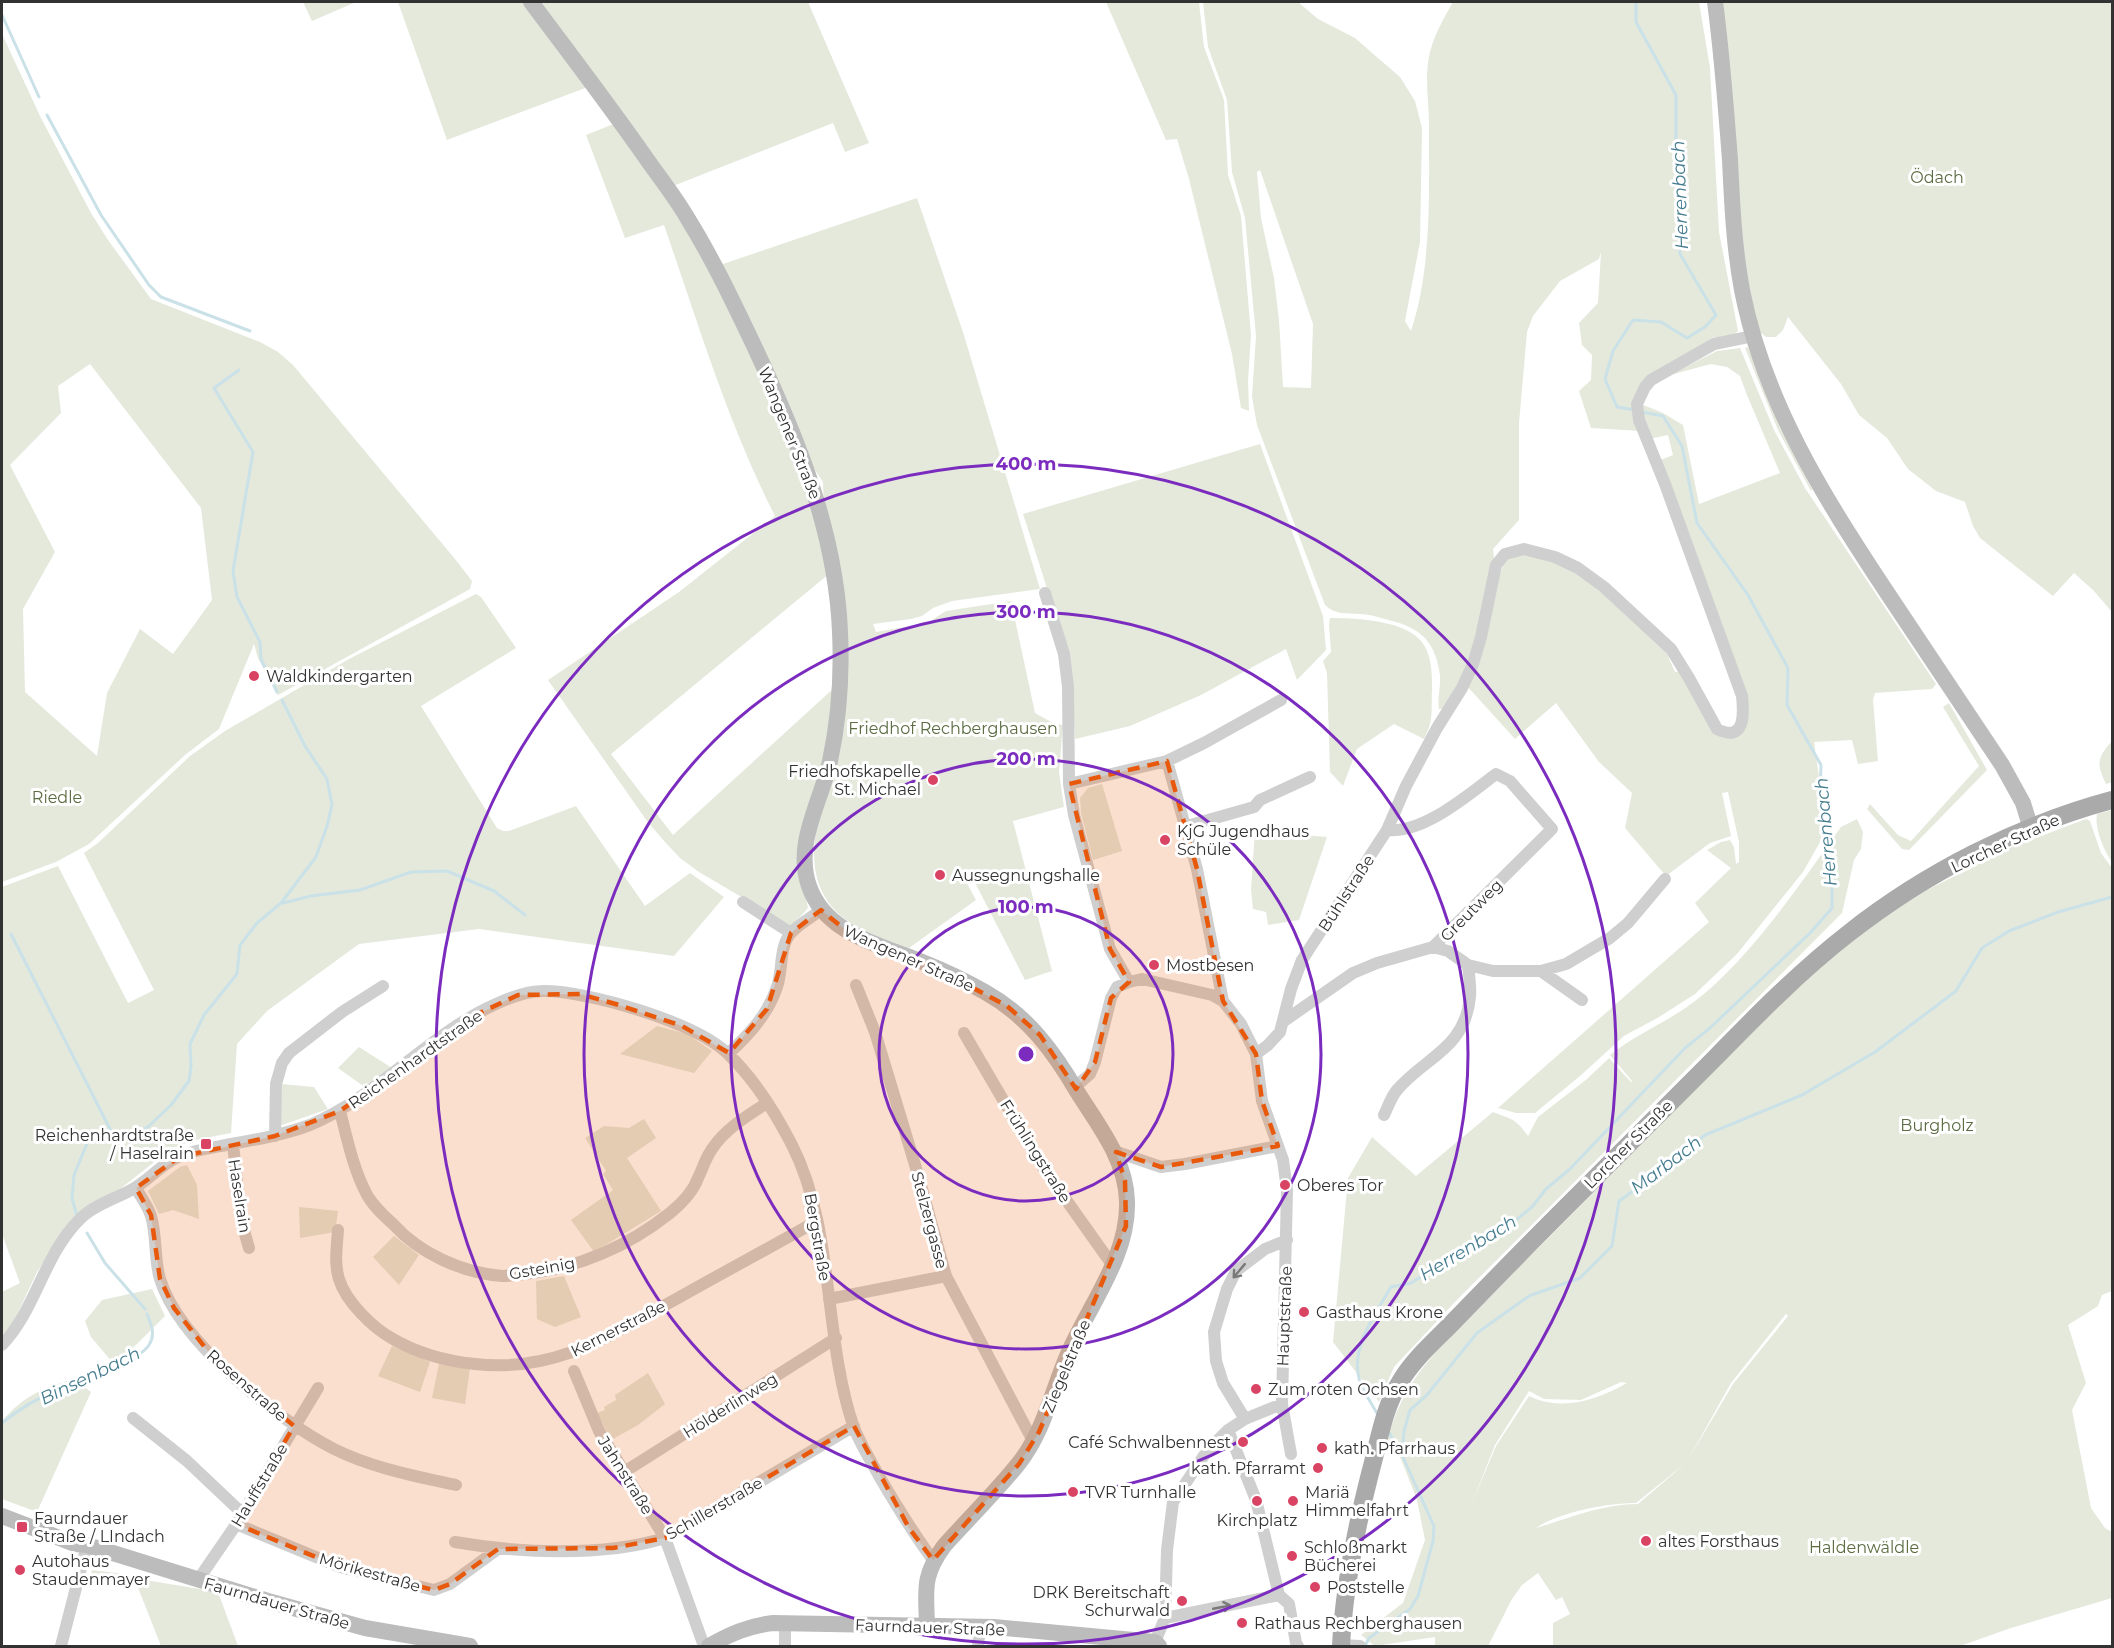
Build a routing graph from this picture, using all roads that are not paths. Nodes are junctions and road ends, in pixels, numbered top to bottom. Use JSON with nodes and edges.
{"nodes":[{"id":1,"x":531,"y":2,"type":"edge"},
{"id":2,"x":1715,"y":2,"type":"edge"},
{"id":3,"x":1753,"y":336,"type":"junction"},
{"id":4,"x":1045,"y":593,"type":"dead end"},
{"id":5,"x":1281,"y":700,"type":"dead end"},
{"id":6,"x":1167,"y":761,"type":"junction"},
{"id":7,"x":1310,"y":777,"type":"dead end"},
{"id":8,"x":1069,"y":784,"type":"junction"},
{"id":9,"x":2112,"y":800,"type":"edge"},
{"id":10,"x":1187,"y":826,"type":"junction"},
{"id":11,"x":2031,"y":829,"type":"junction"},
{"id":12,"x":1387,"y":830,"type":"junction"},
{"id":13,"x":1665,"y":879,"type":"dead end"},
{"id":14,"x":743,"y":902,"type":"dead end"},
{"id":15,"x":821,"y":910,"type":"junction"},
{"id":16,"x":791,"y":933,"type":"junction"},
{"id":17,"x":1433,"y":947,"type":"junction"},
{"id":18,"x":1468,"y":965,"type":"junction"},
{"id":19,"x":1541,"y":971,"type":"junction"},
{"id":20,"x":1129,"y":981,"type":"junction"},
{"id":21,"x":856,"y":985,"type":"dead end"},
{"id":22,"x":383,"y":986,"type":"dead end"},
{"id":23,"x":1582,"y":1000,"type":"dead end"},
{"id":24,"x":1223,"y":1001,"type":"junction"},
{"id":25,"x":1284,"y":1021,"type":"junction"},
{"id":26,"x":964,"y":1033,"type":"dead end"},
{"id":27,"x":729,"y":1054,"type":"junction"},
{"id":28,"x":1256,"y":1054,"type":"junction"},
{"id":29,"x":1075,"y":1087,"type":"junction"},
{"id":30,"x":767,"y":1102,"type":"junction"},
{"id":31,"x":340,"y":1111,"type":"junction"},
{"id":32,"x":1384,"y":1115,"type":"dead end"},
{"id":33,"x":275,"y":1136,"type":"junction"},
{"id":34,"x":233,"y":1144,"type":"junction"},
{"id":35,"x":1278,"y":1146,"type":"junction"},
{"id":36,"x":1114,"y":1151,"type":"junction"},
{"id":37,"x":136,"y":1188,"type":"junction"},
{"id":38,"x":817,"y":1221,"type":"junction"},
{"id":39,"x":338,"y":1230,"type":"dead end"},
{"id":40,"x":1287,"y":1240,"type":"junction"},
{"id":41,"x":249,"y":1248,"type":"dead end"},
{"id":42,"x":1113,"y":1266,"type":"junction"},
{"id":43,"x":946,"y":1276,"type":"junction"},
{"id":44,"x":829,"y":1299,"type":"junction"},
{"id":45,"x":836,"y":1338,"type":"junction"},
{"id":46,"x":2,"y":1345,"type":"edge"},
{"id":47,"x":574,"y":1371,"type":"dead end"},
{"id":48,"x":318,"y":1388,"type":"dead end"},
{"id":49,"x":1282,"y":1404,"type":"junction"},
{"id":50,"x":133,"y":1419,"type":"dead end"},
{"id":51,"x":1245,"y":1419,"type":"junction"},
{"id":52,"x":294,"y":1426,"type":"junction"},
{"id":53,"x":854,"y":1426,"type":"junction"},
{"id":54,"x":1228,"y":1430,"type":"junction"},
{"id":55,"x":1034,"y":1441,"type":"junction"},
{"id":56,"x":1291,"y":1454,"type":"dead end"},
{"id":57,"x":624,"y":1472,"type":"junction"},
{"id":58,"x":456,"y":1485,"type":"dead end"},
{"id":59,"x":2,"y":1505,"type":"edge"},
{"id":60,"x":2,"y":1516,"type":"edge"},
{"id":61,"x":239,"y":1519,"type":"junction"},
{"id":62,"x":665,"y":1538,"type":"junction"},
{"id":63,"x":455,"y":1542,"type":"dead end"},
{"id":64,"x":87,"y":1545,"type":"junction"},
{"id":65,"x":498,"y":1549,"type":"junction"},
{"id":66,"x":933,"y":1560,"type":"junction"},
{"id":67,"x":198,"y":1580,"type":"junction"},
{"id":68,"x":1279,"y":1595,"type":"junction"},
{"id":69,"x":1165,"y":1618,"type":"junction"},
{"id":70,"x":785,"y":1623,"type":"junction"},
{"id":71,"x":927,"y":1625,"type":"junction"},
{"id":72,"x":980,"y":1627,"type":"junction"},
{"id":73,"x":1157,"y":1644,"type":"edge"},
{"id":74,"x":1349,"y":1646,"type":"edge"},
{"id":75,"x":61,"y":1647,"type":"edge"},
{"id":76,"x":470,"y":1647,"type":"edge"},
{"id":77,"x":704,"y":1647,"type":"edge"},
{"id":78,"x":709,"y":1647,"type":"edge"},
{"id":79,"x":785,"y":1647,"type":"edge"},
{"id":80,"x":978,"y":1647,"type":"edge"},
{"id":81,"x":1298,"y":1647,"type":"edge"}],
"edges":[{"from":1,"to":15,"type":"street","name":"Wangener Straße"},
{"from":2,"to":3,"type":"street"},
{"from":3,"to":11,"type":"street"},
{"from":3,"to":12,"type":"street","name":"Bühlstraße"},
{"from":4,"to":8,"type":"street"},
{"from":5,"to":6,"type":"street"},
{"from":6,"to":8,"type":"street"},
{"from":6,"to":10,"type":"street"},
{"from":7,"to":10,"type":"street"},
{"from":8,"to":20,"type":"street"},
{"from":9,"to":11,"type":"main road","name":"Lorcher Straße"},
{"from":10,"to":24,"type":"street"},
{"from":11,"to":74,"type":"main road","name":"Lorcher Straße"},
{"from":12,"to":17,"type":"street","name":"Greutweg"},
{"from":12,"to":25,"type":"street","name":"Bühlstraße"},
{"from":13,"to":19,"type":"street"},
{"from":14,"to":16,"type":"street"},
{"from":15,"to":16,"type":"street"},
{"from":15,"to":29,"type":"street","name":"Wangener Straße"},
{"from":16,"to":27,"type":"street"},
{"from":17,"to":18,"type":"street"},
{"from":17,"to":25,"type":"street","name":"Greutweg"},
{"from":18,"to":19,"type":"street"},
{"from":18,"to":32,"type":"street"},
{"from":19,"to":23,"type":"street"},
{"from":20,"to":24,"type":"street"},
{"from":20,"to":29,"type":"street"},
{"from":21,"to":43,"type":"street","name":"Stelzergasse"},
{"from":22,"to":33,"type":"street"},
{"from":24,"to":28,"type":"street"},
{"from":25,"to":28,"type":"street","name":"Bühlstraße"},
{"from":26,"to":42,"type":"street","name":"Frühlingstraße"},
{"from":27,"to":30,"type":"street","name":"Bergstraße"},
{"from":27,"to":31,"type":"street","name":"Reichenhardtstraße"},
{"from":28,"to":35,"type":"street"},
{"from":29,"to":36,"type":"street","name":"Ziegelstraße"},
{"from":30,"to":31,"type":"street","name":"Gsteinig"},
{"from":30,"to":38,"type":"street","name":"Bergstraße"},
{"from":31,"to":33,"type":"street","name":"Reichenhardtstraße"},
{"from":33,"to":34,"type":"street","name":"Reichenhardtstraße"},
{"from":34,"to":37,"type":"street","name":"Reichenhardtstraße"},
{"from":34,"to":41,"type":"street","name":"Haselrain"},
{"from":35,"to":36,"type":"street"},
{"from":35,"to":40,"type":"street","name":"Hauptstraße"},
{"from":36,"to":42,"type":"street","name":"Ziegelstraße"},
{"from":37,"to":46,"type":"street","name":"Reichenhardtstraße"},
{"from":37,"to":52,"type":"street","name":"Rosenstraße"},
{"from":38,"to":39,"type":"street","name":"Kernerstraße"},
{"from":38,"to":44,"type":"street","name":"Bergstraße"},
{"from":40,"to":49,"type":"street","name":"Hauptstraße"},
{"from":40,"to":51,"type":"street","one_way":true},
{"from":42,"to":55,"type":"street","name":"Ziegelstraße"},
{"from":43,"to":44,"type":"street"},
{"from":43,"to":55,"type":"street","name":"Stelzergasse"},
{"from":44,"to":45,"type":"street","name":"Bergstraße"},
{"from":45,"to":53,"type":"street","name":"Bergstraße"},
{"from":45,"to":57,"type":"street","name":"Hölderlinweg"},
{"from":47,"to":57,"type":"street","name":"Jahnstraße"},
{"from":48,"to":52,"type":"street","name":"Hauffstraße"},
{"from":49,"to":51,"type":"street"},
{"from":49,"to":56,"type":"street"},
{"from":50,"to":61,"type":"street","name":"Mörikestraße"},
{"from":51,"to":54,"type":"street"},
{"from":52,"to":58,"type":"street","name":"Rosenstraße"},
{"from":52,"to":61,"type":"street","name":"Hauffstraße"},
{"from":53,"to":62,"type":"street","name":"Schillerstraße"},
{"from":53,"to":66,"type":"street","name":"Bergstraße"},
{"from":54,"to":68,"type":"street"},
{"from":54,"to":69,"type":"street"},
{"from":55,"to":66,"type":"street","name":"Ziegelstraße"},
{"from":57,"to":62,"type":"street","name":"Jahnstraße"},
{"from":59,"to":64,"type":"street","name":"Faurndauer Straße"},
{"from":60,"to":64,"type":"street","name":"Faurndauer Straße"},
{"from":61,"to":65,"type":"street","name":"Mörikestraße"},
{"from":61,"to":67,"type":"street","name":"Hauffstraße"},
{"from":62,"to":65,"type":"street","name":"Schillerstraße"},
{"from":62,"to":77,"type":"street","name":"Jahnstraße"},
{"from":63,"to":65,"type":"street","name":"Schillerstraße"},
{"from":64,"to":67,"type":"street","name":"Faurndauer Straße"},
{"from":64,"to":75,"type":"street"},
{"from":66,"to":71,"type":"street","name":"Ziegelstraße"},
{"from":67,"to":76,"type":"street","name":"Faurndauer Straße"},
{"from":69,"to":68,"type":"street","one_way":true},
{"from":68,"to":81,"type":"street"},
{"from":69,"to":73,"type":"street"},
{"from":70,"to":71,"type":"street","name":"Faurndauer Straße"},
{"from":70,"to":78,"type":"street","name":"Faurndauer Straße"},
{"from":70,"to":79,"type":"street"},
{"from":71,"to":72,"type":"street","name":"Faurndauer Straße"},
{"from":72,"to":73,"type":"street","name":"Faurndauer Straße"},
{"from":72,"to":80,"type":"street"}]}
